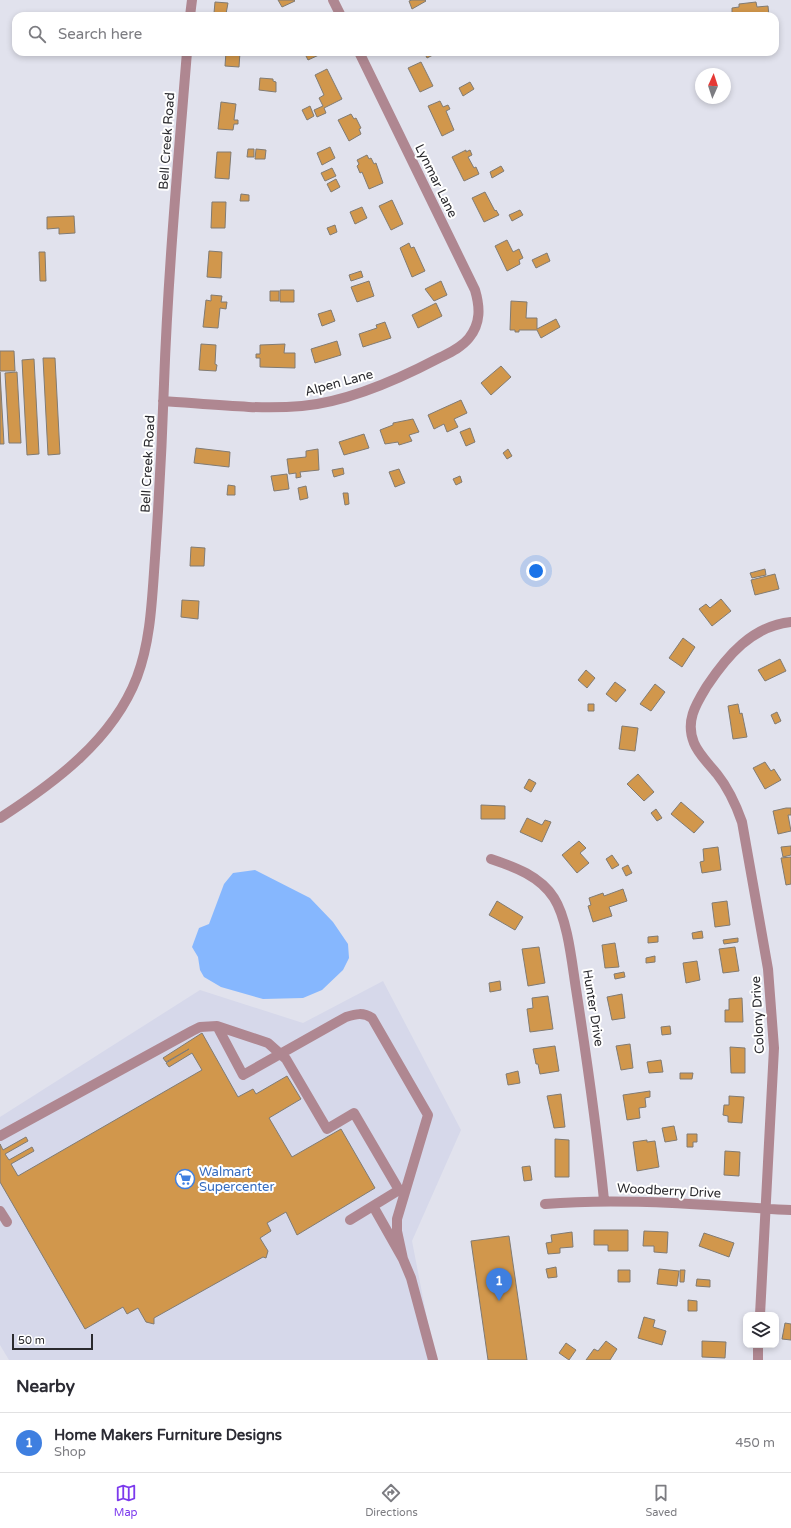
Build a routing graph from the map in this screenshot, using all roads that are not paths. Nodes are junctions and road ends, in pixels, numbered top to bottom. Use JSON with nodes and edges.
{"nodes":[{"id":1,"x":192,"y":0,"type":"edge"},
{"id":2,"x":333,"y":0,"type":"edge"},
{"id":3,"x":190,"y":12,"type":"edge"},
{"id":4,"x":339,"y":12,"type":"edge"},
{"id":5,"x":187,"y":56,"type":"edge"},
{"id":6,"x":361,"y":56,"type":"edge"},
{"id":7,"x":477,"y":325,"type":"joint"},
{"id":8,"x":164,"y":401,"type":"junction"},
{"id":9,"x":791,"y":622,"type":"edge"},
{"id":10,"x":0,"y":818,"type":"edge"},
{"id":11,"x":491,"y":858,"type":"dead end"},
{"id":12,"x":217,"y":1026,"type":"junction"},
{"id":13,"x":280,"y":1053,"type":"junction"},
{"id":14,"x":0,"y":1136,"type":"edge"},
{"id":15,"x":402,"y":1190,"type":"junction"},
{"id":16,"x":604,"y":1200,"type":"junction"},
{"id":17,"x":545,"y":1204,"type":"dead end"},
{"id":18,"x":373,"y":1206,"type":"junction"},
{"id":19,"x":766,"y":1209,"type":"junction"},
{"id":20,"x":791,"y":1210,"type":"edge"},
{"id":21,"x":0,"y":1211,"type":"edge"},
{"id":22,"x":350,"y":1220,"type":"dead end"},
{"id":23,"x":7,"y":1222,"type":"dead end"},
{"id":24,"x":403,"y":1259,"type":"junction"},
{"id":25,"x":760,"y":1312,"type":"edge"},
{"id":26,"x":758,"y":1348,"type":"edge"},
{"id":27,"x":431,"y":1358,"type":"edge"},
{"id":28,"x":758,"y":1360,"type":"edge"}],
"edges":[{"from":1,"to":3,"type":"street"},
{"from":2,"to":4,"type":"street"},
{"from":5,"to":8,"type":"street","name":"Bell Creek Road"},
{"from":6,"to":7,"type":"street","name":"Lynmar Lane"},
{"from":7,"to":8,"type":"street","name":"Alpen Lane"},
{"from":8,"to":10,"type":"street","name":"Bell Creek Road"},
{"from":9,"to":19,"type":"street","name":"Colony Drive"},
{"from":11,"to":16,"type":"street","name":"Hunter Drive"},
{"from":12,"to":13,"type":"street"},
{"from":12,"to":13,"type":"street"},
{"from":12,"to":14,"type":"street"},
{"from":13,"to":15,"type":"street"},
{"from":13,"to":15,"type":"street"},
{"from":15,"to":18,"type":"street"},
{"from":15,"to":24,"type":"street"},
{"from":16,"to":17,"type":"street","name":"Woodberry Drive"},
{"from":16,"to":19,"type":"street","name":"Woodberry Drive"},
{"from":18,"to":22,"type":"street"},
{"from":18,"to":24,"type":"street"},
{"from":19,"to":20,"type":"street","name":"Woodberry Drive"},
{"from":19,"to":25,"type":"street","name":"Colony Drive"},
{"from":21,"to":23,"type":"street"},
{"from":24,"to":27,"type":"street"},
{"from":26,"to":28,"type":"street"}]}
